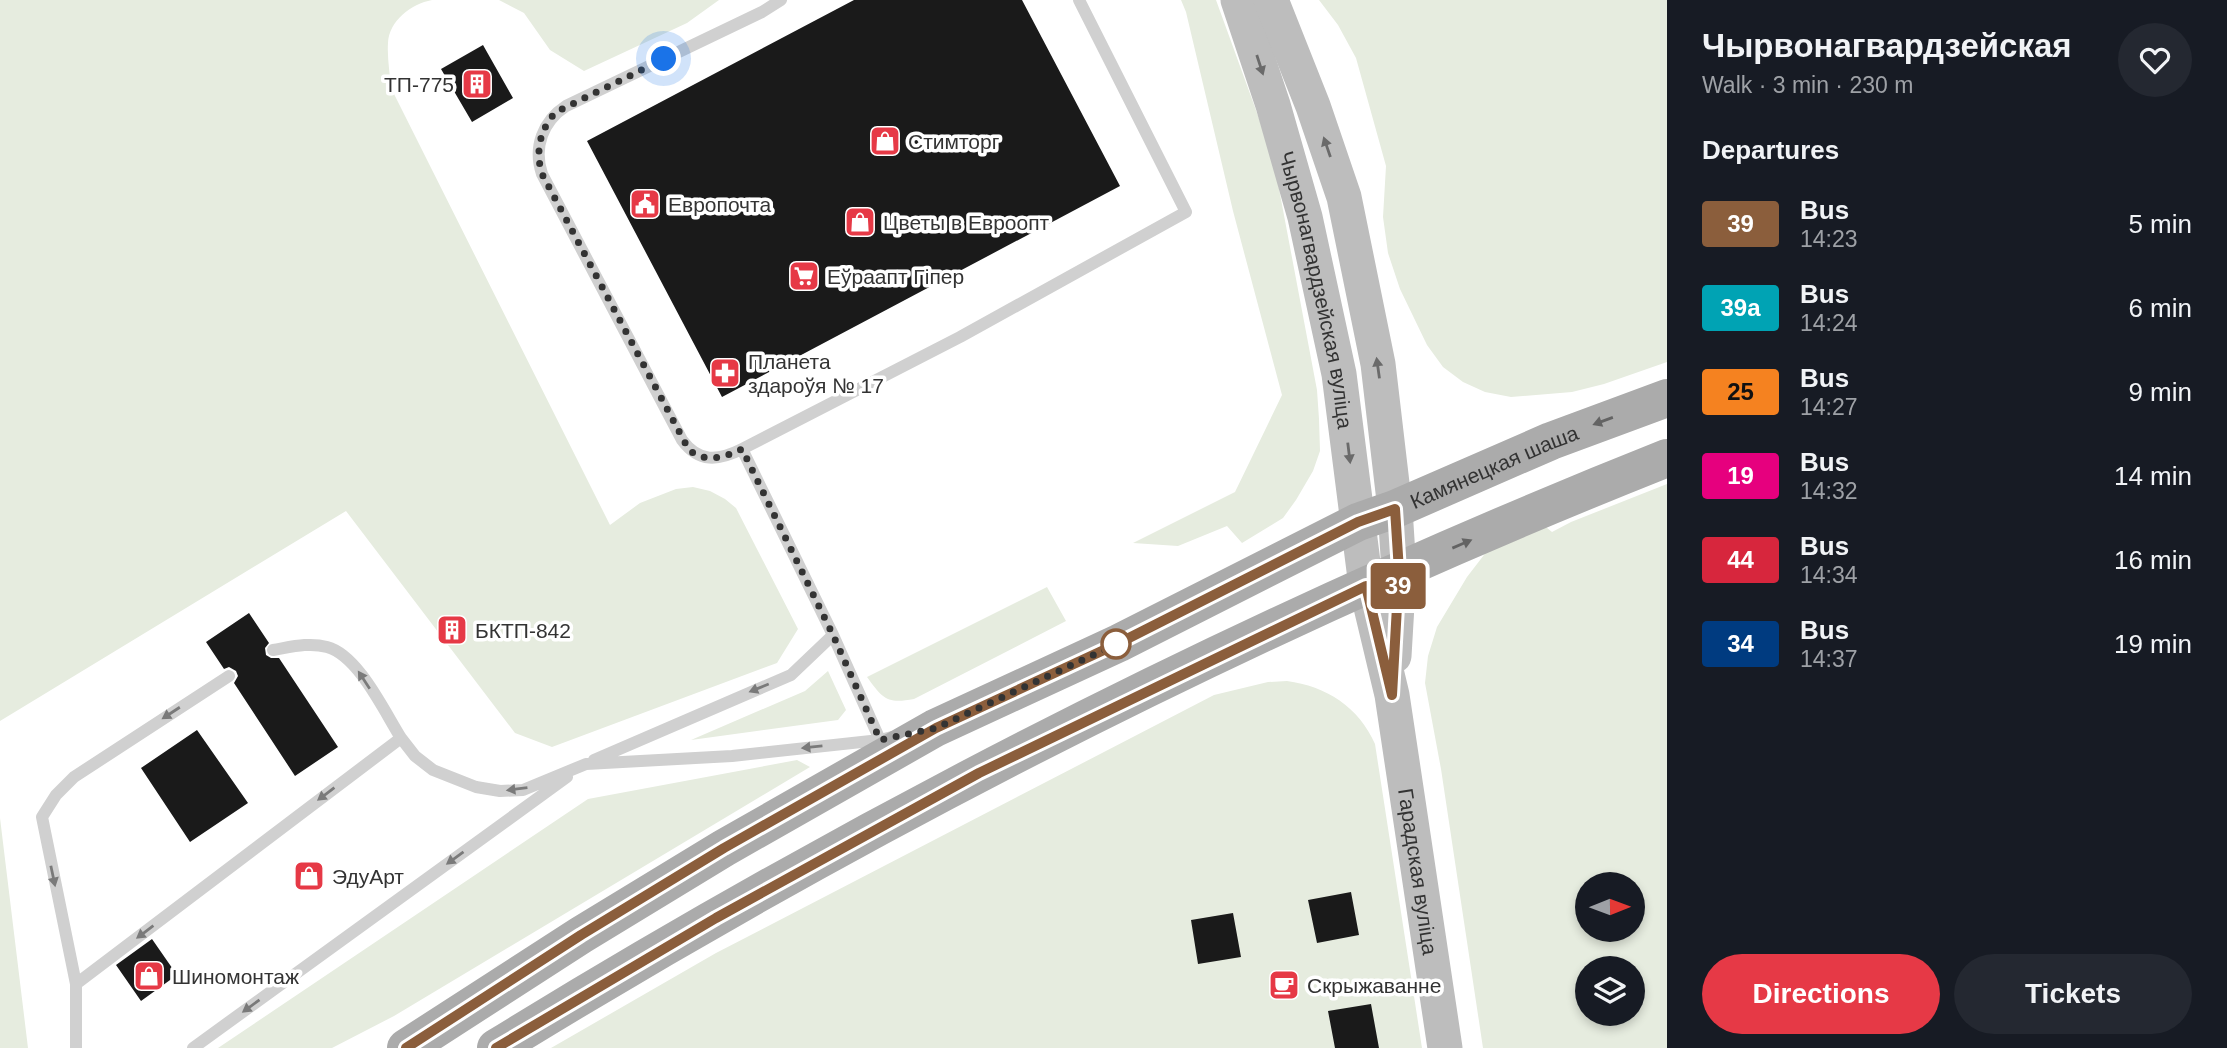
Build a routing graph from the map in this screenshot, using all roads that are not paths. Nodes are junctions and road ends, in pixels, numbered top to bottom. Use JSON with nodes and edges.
{"nodes":[{"id":1,"x":781,"y":0,"type":"edge"},
{"id":2,"x":1079,"y":0,"type":"edge"},
{"id":3,"x":1238,"y":0,"type":"edge"},
{"id":4,"x":1271,"y":0,"type":"edge"},
{"id":5,"x":1667,"y":398,"type":"edge"},
{"id":6,"x":742,"y":449,"type":"junction"},
{"id":7,"x":1667,"y":458,"type":"edge"},
{"id":8,"x":1395,"y":509,"type":"junction"},
{"id":9,"x":1358,"y":522,"type":"junction"},
{"id":10,"x":1383,"y":578,"type":"junction"},
{"id":11,"x":833,"y":635,"type":"junction"},
{"id":12,"x":273,"y":650,"type":"dead end"},
{"id":13,"x":229,"y":676,"type":"dead end"},
{"id":14,"x":936,"y":728,"type":"junction"},
{"id":15,"x":401,"y":738,"type":"junction"},
{"id":16,"x":880,"y":740,"type":"junction"},
{"id":17,"x":586,"y":764,"type":"junction"},
{"id":18,"x":76,"y":984,"type":"junction"},
{"id":19,"x":76,"y":1048,"type":"edge"},
{"id":20,"x":193,"y":1048,"type":"edge"},
{"id":21,"x":406,"y":1048,"type":"edge"},
{"id":22,"x":496,"y":1048,"type":"edge"},
{"id":23,"x":1445,"y":1048,"type":"edge"}],
"edges":[{"from":1,"to":6,"type":"lane"},
{"from":2,"to":6,"type":"lane"},
{"from":3,"to":9,"type":"main road","name":"Чырвонагвардзейская вуліца","one_way":true},
{"from":8,"to":4,"type":"main road","name":"Чырвонагвардзейская вуліца","one_way":true},
{"from":5,"to":8,"type":"main road","name":"Камянецкая шаша","one_way":true},
{"from":6,"to":11,"type":"lane"},
{"from":10,"to":7,"type":"main road","one_way":true},
{"from":8,"to":9,"type":"main road","name":"Камянецкая шаша"},
{"from":8,"to":10,"type":"main road","name":"Чырвонагвардзейская вуліца"},
{"from":9,"to":10,"type":"main road","name":"Чырвонагвардзейская вуліца"},
{"from":9,"to":14,"type":"main road","name":"Камянецкая шаша"},
{"from":10,"to":22,"type":"main road"},
{"from":10,"to":23,"type":"main road","name":"Гарадская вуліца"},
{"from":11,"to":16,"type":"lane"},
{"from":11,"to":17,"type":"lane","one_way":true},
{"from":15,"to":12,"type":"lane","one_way":true},
{"from":13,"to":18,"type":"lane","one_way":true},
{"from":14,"to":16,"type":"lane"},
{"from":14,"to":21,"type":"main road","name":"Камянецкая шаша"},
{"from":17,"to":15,"type":"lane","one_way":true},
{"from":15,"to":18,"type":"lane","one_way":true},
{"from":16,"to":17,"type":"lane","one_way":true},
{"from":17,"to":20,"type":"lane","one_way":true},
{"from":18,"to":19,"type":"lane"}]}
